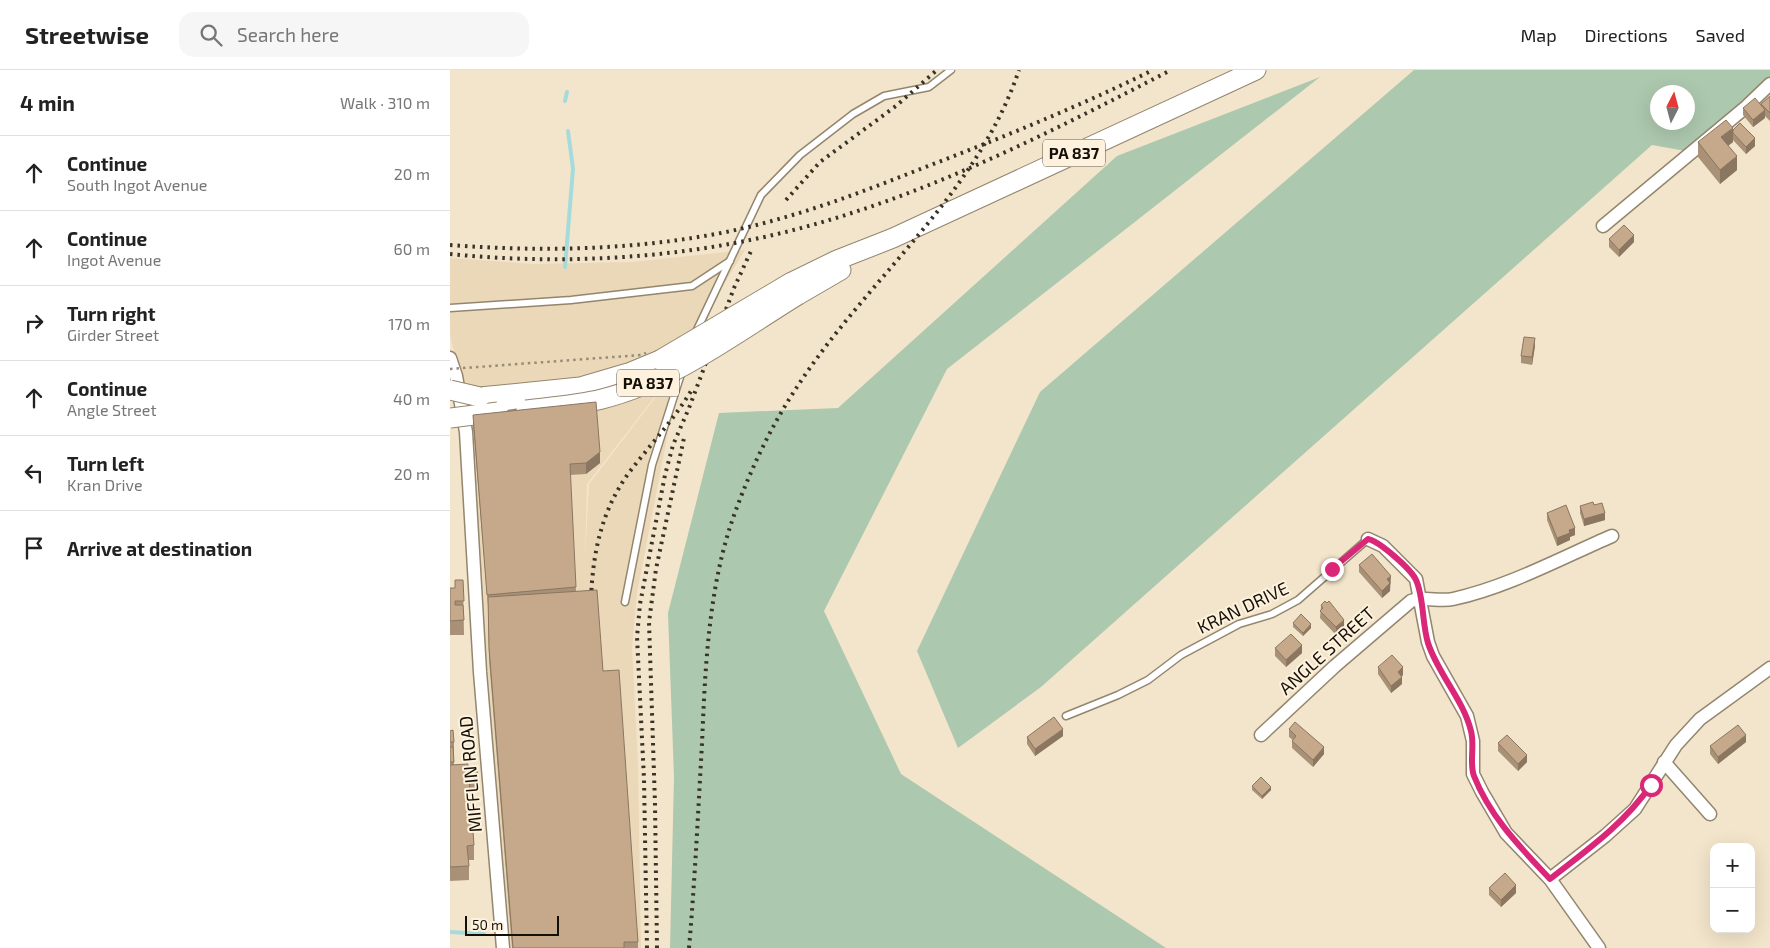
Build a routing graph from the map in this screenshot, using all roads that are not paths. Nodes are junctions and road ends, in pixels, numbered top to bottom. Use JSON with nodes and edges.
{"nodes":[{"id":1,"x":951,"y":70,"type":"edge"},
{"id":2,"x":1256,"y":70,"type":"edge"},
{"id":3,"x":1770,"y":84,"type":"edge"},
{"id":4,"x":1603,"y":226,"type":"dead end"},
{"id":5,"x":731,"y":260,"type":"junction"},
{"id":6,"x":794,"y":289,"type":"junction"},
{"id":7,"x":450,"y":308,"type":"edge"},
{"id":8,"x":684,"y":357,"type":"junction"},
{"id":9,"x":450,"y":358,"type":"edge"},
{"id":10,"x":450,"y":390,"type":"edge"},
{"id":11,"x":480,"y":397,"type":"junction"},
{"id":12,"x":453,"y":410,"type":"edge"},
{"id":13,"x":1612,"y":536,"type":"dead end"},
{"id":14,"x":1368,"y":539,"type":"joint"},
{"id":15,"x":1420,"y":598,"type":"junction"},
{"id":16,"x":625,"y":602,"type":"dead end"},
{"id":17,"x":1770,"y":668,"type":"edge"},
{"id":18,"x":1066,"y":716,"type":"dead end"},
{"id":19,"x":1261,"y":735,"type":"dead end"},
{"id":20,"x":1664,"y":762,"type":"junction"},
{"id":21,"x":1710,"y":814,"type":"dead end"},
{"id":22,"x":1550,"y":879,"type":"junction"},
{"id":23,"x":504,"y":948,"type":"edge"},
{"id":24,"x":1599,"y":948,"type":"edge"}],
"edges":[{"from":1,"to":5,"type":"lane"},
{"from":2,"to":6,"type":"main road","number":"PA 837"},
{"from":3,"to":4,"type":"street"},
{"from":5,"to":7,"type":"lane"},
{"from":5,"to":8,"type":"lane"},
{"from":6,"to":11,"type":"main road","number":"PA 837","bridge":true},
{"from":6,"to":12,"type":"main road","number":"PA 837","bridge":true},
{"from":8,"to":12,"type":"street"},
{"from":8,"to":16,"type":"lane"},
{"from":9,"to":12,"type":"street","name":"MIFFLIN ROAD"},
{"from":10,"to":11,"type":"main road","number":"PA 837","bridge":true},
{"from":11,"to":12,"type":"main road"},
{"from":12,"to":23,"type":"street","name":"MIFFLIN ROAD"},
{"from":13,"to":15,"type":"street"},
{"from":14,"to":15,"type":"street"},
{"from":14,"to":18,"type":"lane","name":"KRAN DRIVE"},
{"from":15,"to":19,"type":"street","name":"ANGLE STREET"},
{"from":15,"to":22,"type":"street"},
{"from":17,"to":20,"type":"street"},
{"from":20,"to":21,"type":"street"},
{"from":20,"to":22,"type":"street"},
{"from":22,"to":24,"type":"street"}]}
